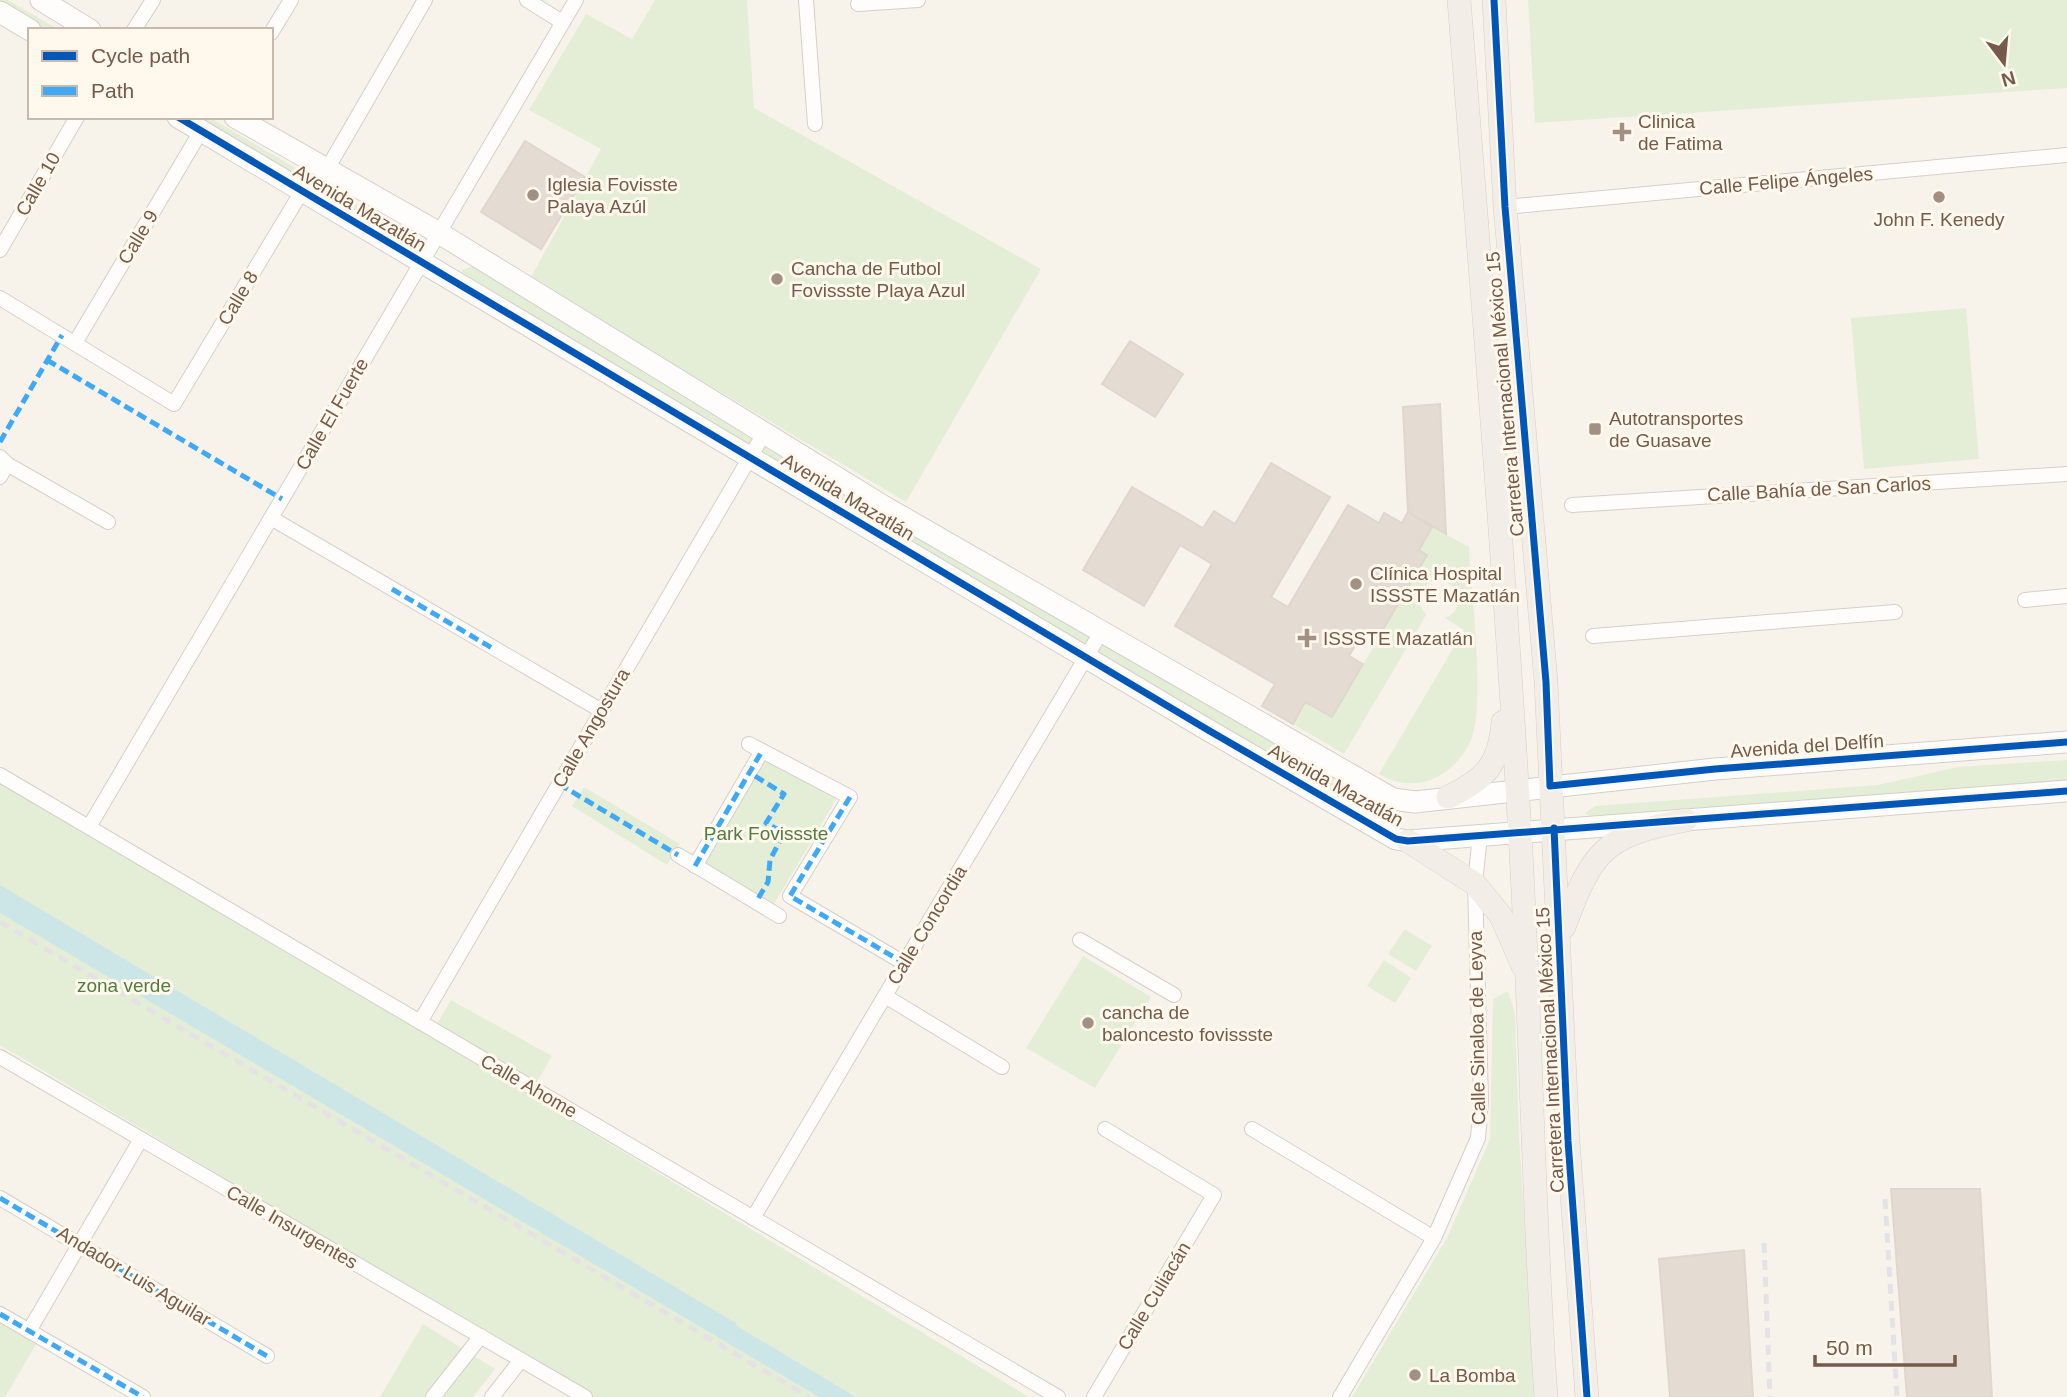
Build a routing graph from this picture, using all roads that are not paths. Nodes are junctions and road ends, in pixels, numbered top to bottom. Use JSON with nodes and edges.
{"nodes":[{"id":1,"x":41,"y":0,"type":"edge"},
{"id":2,"x":152,"y":0,"type":"edge"},
{"id":3,"x":291,"y":0,"type":"edge"},
{"id":4,"x":425,"y":0,"type":"edge"},
{"id":5,"x":527,"y":0,"type":"edge"},
{"id":6,"x":576,"y":0,"type":"edge"},
{"id":7,"x":806,"y":0,"type":"edge"},
{"id":8,"x":918,"y":0,"type":"edge"},
{"id":9,"x":1459,"y":0,"type":"edge"},
{"id":10,"x":1494,"y":0,"type":"edge"},
{"id":11,"x":858,"y":4,"type":"dead end"},
{"id":12,"x":0,"y":12,"type":"edge"},
{"id":13,"x":562,"y":22,"type":"junction"},
{"id":14,"x":87,"y":28,"type":"edge"},
{"id":15,"x":135,"y":28,"type":"edge"},
{"id":16,"x":28,"y":29,"type":"edge"},
{"id":17,"x":273,"y":30,"type":"edge"},
{"id":18,"x":76,"y":119,"type":"edge"},
{"id":19,"x":181,"y":119,"type":"edge"},
{"id":20,"x":238,"y":119,"type":"edge"},
{"id":21,"x":814,"y":124,"type":"dead end"},
{"id":22,"x":201,"y":131,"type":"junction"},
{"id":23,"x":2067,"y":155,"type":"edge"},
{"id":24,"x":327,"y":171,"type":"junction"},
{"id":25,"x":302,"y":191,"type":"junction"},
{"id":26,"x":1505,"y":207,"type":"junction"},
{"id":27,"x":439,"y":233,"type":"junction"},
{"id":28,"x":0,"y":250,"type":"edge"},
{"id":29,"x":420,"y":264,"type":"junction"},
{"id":30,"x":0,"y":298,"type":"edge"},
{"id":31,"x":75,"y":343,"type":"junction"},
{"id":32,"x":763,"y":435,"type":"junction"},
{"id":33,"x":750,"y":457,"type":"junction"},
{"id":34,"x":2,"y":466,"type":"edge"},
{"id":35,"x":2067,"y":474,"type":"edge"},
{"id":36,"x":1572,"y":505,"type":"dead end"},
{"id":37,"x":271,"y":518,"type":"junction"},
{"id":38,"x":108,"y":522,"type":"dead end"},
{"id":39,"x":2067,"y":596,"type":"edge"},
{"id":40,"x":2025,"y":600,"type":"dead end"},
{"id":41,"x":1895,"y":612,"type":"dead end"},
{"id":42,"x":1101,"y":632,"type":"junction"},
{"id":43,"x":1593,"y":636,"type":"dead end"},
{"id":44,"x":1086,"y":657,"type":"junction"},
{"id":45,"x":1511,"y":685,"type":"junction"},
{"id":46,"x":602,"y":710,"type":"junction"},
{"id":47,"x":2067,"y":743,"type":"edge"},
{"id":48,"x":0,"y":775,"type":"edge"},
{"id":49,"x":1550,"y":786,"type":"junction"},
{"id":50,"x":1517,"y":790,"type":"junction"},
{"id":51,"x":2067,"y":791,"type":"edge"},
{"id":52,"x":1448,"y":797,"type":"junction"},
{"id":53,"x":1686,"y":820,"type":"junction"},
{"id":54,"x":89,"y":827,"type":"junction"},
{"id":55,"x":1554,"y":828,"type":"junction"},
{"id":56,"x":1520,"y":830,"type":"junction"},
{"id":57,"x":1480,"y":835,"type":"junction"},
{"id":58,"x":1408,"y":841,"type":"junction"},
{"id":59,"x":678,"y":855,"type":"dead end"},
{"id":60,"x":695,"y":866,"type":"junction"},
{"id":61,"x":1475,"y":884,"type":"junction"},
{"id":62,"x":779,"y":916,"type":"dead end"},
{"id":63,"x":1561,"y":936,"type":"junction"},
{"id":64,"x":1080,"y":940,"type":"dead end"},
{"id":65,"x":904,"y":963,"type":"junction"},
{"id":66,"x":1528,"y":977,"type":"junction"},
{"id":67,"x":1174,"y":995,"type":"dead end"},
{"id":68,"x":885,"y":996,"type":"junction"},
{"id":69,"x":420,"y":1022,"type":"junction"},
{"id":70,"x":0,"y":1057,"type":"edge"},
{"id":71,"x":1002,"y":1067,"type":"dead end"},
{"id":72,"x":1105,"y":1129,"type":"dead end"},
{"id":73,"x":1252,"y":1129,"type":"dead end"},
{"id":74,"x":141,"y":1139,"type":"junction"},
{"id":75,"x":0,"y":1198,"type":"edge"},
{"id":76,"x":753,"y":1218,"type":"junction"},
{"id":77,"x":1434,"y":1238,"type":"junction"},
{"id":78,"x":80,"y":1244,"type":"junction"},
{"id":79,"x":0,"y":1314,"type":"edge"},
{"id":80,"x":29,"y":1331,"type":"junction"},
{"id":81,"x":481,"y":1336,"type":"junction"},
{"id":82,"x":267,"y":1356,"type":"dead end"},
{"id":83,"x":521,"y":1360,"type":"junction"},
{"id":84,"x":143,"y":1397,"type":"edge"},
{"id":85,"x":433,"y":1397,"type":"edge"},
{"id":86,"x":492,"y":1397,"type":"edge"},
{"id":87,"x":585,"y":1397,"type":"edge"},
{"id":88,"x":1058,"y":1397,"type":"edge"},
{"id":89,"x":1094,"y":1397,"type":"edge"},
{"id":90,"x":1340,"y":1397,"type":"edge"},
{"id":91,"x":1546,"y":1397,"type":"edge"},
{"id":92,"x":1587,"y":1397,"type":"edge"}],
"edges":[{"from":1,"to":14,"type":"street"},
{"from":2,"to":15,"type":"street"},
{"from":3,"to":17,"type":"street"},
{"from":4,"to":24,"type":"street"},
{"from":5,"to":13,"type":"street"},
{"from":6,"to":13,"type":"street","name":"Calle El Fuerte"},
{"from":7,"to":21,"type":"street"},
{"from":8,"to":11,"type":"street"},
{"from":9,"to":45,"type":"main road","name":"Carretera Internacional México 15"},
{"from":10,"to":26,"type":"main road","name":"Carretera Internacional México 15"},
{"from":12,"to":16,"type":"street"},
{"from":13,"to":27,"type":"street","name":"Calle El Fuerte"},
{"from":18,"to":28,"type":"street","name":"Calle 10"},
{"from":19,"to":22,"type":"street","name":"Avenida Mazatlán"},
{"from":20,"to":24,"type":"street","name":"Avenida Mazatlán"},
{"from":22,"to":25,"type":"street","name":"Avenida Mazatlán"},
{"from":22,"to":31,"type":"street","name":"Calle 9"},
{"from":23,"to":26,"type":"street","name":"Calle Felipe Ángeles"},
{"from":24,"to":27,"type":"street","name":"Avenida Mazatlán"},
{"from":25,"to":29,"type":"street","name":"Avenida Mazatlán"},
{"from":25,"to":31,"type":"street","name":"Calle 8"},
{"from":26,"to":49,"type":"main road","name":"Carretera Internacional México 15"},
{"from":27,"to":29,"type":"street","name":"Calle El Fuerte"},
{"from":27,"to":32,"type":"street","name":"Avenida Mazatlán"},
{"from":29,"to":33,"type":"street","name":"Avenida Mazatlán"},
{"from":29,"to":37,"type":"street","name":"Calle El Fuerte"},
{"from":30,"to":31,"type":"street"},
{"from":32,"to":33,"type":"street","name":"Calle Angostura"},
{"from":32,"to":42,"type":"street","name":"Avenida Mazatlán"},
{"from":33,"to":44,"type":"street","name":"Avenida Mazatlán"},
{"from":33,"to":46,"type":"street","name":"Calle Angostura"},
{"from":34,"to":38,"type":"street"},
{"from":35,"to":36,"type":"street","name":"Calle Bahía de San Carlos"},
{"from":37,"to":46,"type":"street"},
{"from":37,"to":54,"type":"street","name":"Calle El Fuerte"},
{"from":39,"to":40,"type":"street"},
{"from":41,"to":43,"type":"street"},
{"from":42,"to":44,"type":"street","name":"Calle Concordia"},
{"from":42,"to":52,"type":"street","name":"Avenida Mazatlán"},
{"from":44,"to":58,"type":"street","name":"Avenida Mazatlán"},
{"from":44,"to":65,"type":"street","name":"Calle Concordia"},
{"from":45,"to":50,"type":"main road","name":"Carretera Internacional México 15"},
{"from":45,"to":52,"type":"main road"},
{"from":46,"to":69,"type":"street","name":"Calle Angostura"},
{"from":47,"to":49,"type":"street","name":"Avenida del Delfín"},
{"from":48,"to":54,"type":"street","name":"Calle Ahome"},
{"from":49,"to":50,"type":"street"},
{"from":49,"to":55,"type":"main road","name":"Carretera Internacional México 15"},
{"from":50,"to":52,"type":"street","name":"Avenida Mazatlán"},
{"from":50,"to":56,"type":"main road","name":"Carretera Internacional México 15"},
{"from":51,"to":53,"type":"street"},
{"from":53,"to":55,"type":"street"},
{"from":53,"to":63,"type":"main road"},
{"from":54,"to":69,"type":"street","name":"Calle Ahome"},
{"from":55,"to":56,"type":"street"},
{"from":55,"to":63,"type":"main road","name":"Carretera Internacional México 15"},
{"from":56,"to":57,"type":"street","name":"Avenida Mazatlán"},
{"from":56,"to":66,"type":"main road","name":"Carretera Internacional México 15"},
{"from":57,"to":58,"type":"street","name":"Avenida Mazatlán"},
{"from":57,"to":61,"type":"street","name":"Calle Sinaloa de Leyva"},
{"from":58,"to":61,"type":"main road"},
{"from":59,"to":60,"type":"street"},
{"from":60,"to":62,"type":"street"},
{"from":60,"to":65,"type":"street"},
{"from":61,"to":66,"type":"main road"},
{"from":61,"to":77,"type":"street","name":"Calle Sinaloa de Leyva"},
{"from":63,"to":92,"type":"main road","name":"Carretera Internacional México 15"},
{"from":64,"to":67,"type":"street"},
{"from":65,"to":68,"type":"street","name":"Calle Concordia"},
{"from":66,"to":91,"type":"main road","name":"Carretera Internacional México 15"},
{"from":68,"to":71,"type":"street"},
{"from":68,"to":76,"type":"street","name":"Calle Concordia"},
{"from":69,"to":76,"type":"street","name":"Calle Ahome"},
{"from":70,"to":74,"type":"street","name":"Calle Insurgentes"},
{"from":72,"to":89,"type":"street","name":"Calle Culiacán"},
{"from":73,"to":77,"type":"street"},
{"from":74,"to":78,"type":"street"},
{"from":74,"to":81,"type":"street","name":"Calle Insurgentes"},
{"from":75,"to":78,"type":"street","name":"Andador Luis Aguilar"},
{"from":76,"to":88,"type":"street","name":"Calle Ahome"},
{"from":77,"to":90,"type":"street","name":"Calle Sinaloa de Leyva"},
{"from":78,"to":80,"type":"street"},
{"from":78,"to":82,"type":"street","name":"Andador Luis Aguilar"},
{"from":79,"to":80,"type":"street"},
{"from":80,"to":84,"type":"street"},
{"from":81,"to":83,"type":"street","name":"Calle Insurgentes"},
{"from":81,"to":85,"type":"street"},
{"from":83,"to":86,"type":"street"},
{"from":83,"to":87,"type":"street","name":"Calle Insurgentes"}]}
